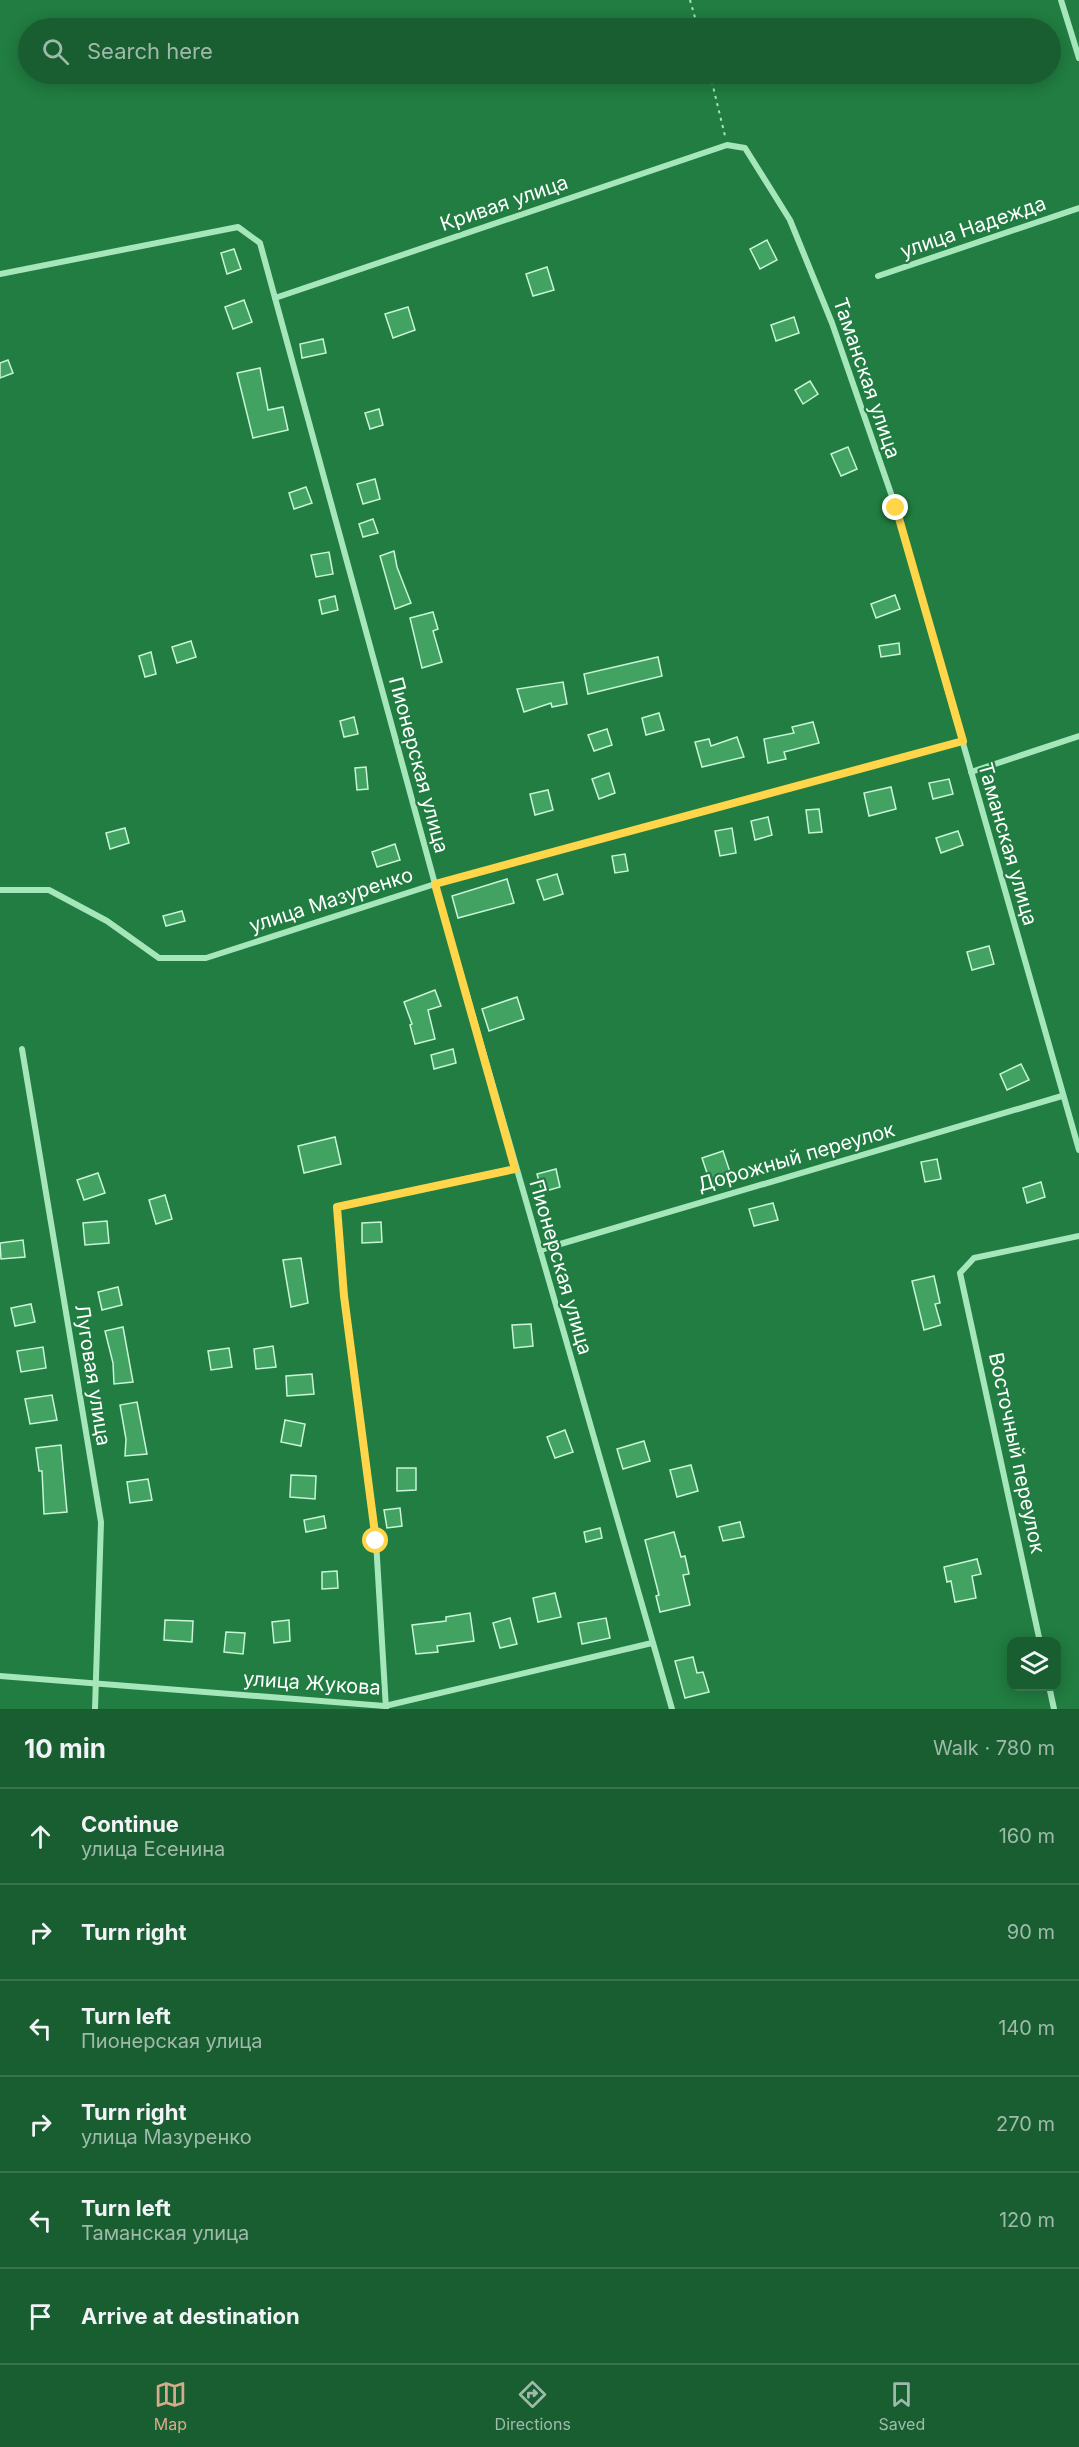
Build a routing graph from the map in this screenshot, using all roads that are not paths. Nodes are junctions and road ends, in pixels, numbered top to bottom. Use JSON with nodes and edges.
{"nodes":[{"id":1,"x":1062,"y":0,"type":"edge"},
{"id":2,"x":1079,"y":58,"type":"edge"},
{"id":3,"x":745,"y":148,"type":"joint"},
{"id":4,"x":1079,"y":208,"type":"edge"},
{"id":5,"x":0,"y":274,"type":"edge"},
{"id":6,"x":878,"y":276,"type":"dead end"},
{"id":7,"x":275,"y":298,"type":"junction"},
{"id":8,"x":1079,"y":736,"type":"edge"},
{"id":9,"x":963,"y":741,"type":"junction"},
{"id":10,"x":971,"y":772,"type":"junction"},
{"id":11,"x":435,"y":884,"type":"junction"},
{"id":12,"x":0,"y":890,"type":"edge"},
{"id":13,"x":22,"y":1049,"type":"dead end"},
{"id":14,"x":1062,"y":1096,"type":"junction"},
{"id":15,"x":1079,"y":1150,"type":"edge"},
{"id":16,"x":515,"y":1169,"type":"junction"},
{"id":17,"x":1079,"y":1236,"type":"edge"},
{"id":18,"x":540,"y":1250,"type":"junction"},
{"id":19,"x":1039,"y":1637,"type":"edge"},
{"id":20,"x":652,"y":1643,"type":"junction"},
{"id":21,"x":0,"y":1676,"type":"edge"},
{"id":22,"x":97,"y":1684,"type":"junction"},
{"id":23,"x":1050,"y":1691,"type":"edge"},
{"id":24,"x":386,"y":1707,"type":"edge"},
{"id":25,"x":95,"y":1709,"type":"edge"},
{"id":26,"x":672,"y":1709,"type":"edge"},
{"id":27,"x":1054,"y":1709,"type":"edge"}],
"edges":[{"from":1,"to":2,"type":"street"},
{"from":3,"to":7,"type":"street","name":"Кривая улица"},
{"from":3,"to":9,"type":"street","name":"Таманская улица"},
{"from":4,"to":6,"type":"street","name":"улица Надежда"},
{"from":5,"to":7,"type":"street","name":"Пионерская улица"},
{"from":7,"to":11,"type":"street","name":"Пионерская улица"},
{"from":8,"to":10,"type":"street"},
{"from":9,"to":10,"type":"street","name":"Таманская улица"},
{"from":9,"to":11,"type":"street","name":"улица Мазуренко"},
{"from":10,"to":14,"type":"street","name":"Таманская улица"},
{"from":11,"to":12,"type":"street","name":"улица Мазуренко"},
{"from":11,"to":16,"type":"street","name":"Пионерская улица"},
{"from":13,"to":22,"type":"street","name":"Луговая улица"},
{"from":14,"to":15,"type":"street","name":"Таманская улица"},
{"from":14,"to":18,"type":"street","name":"Дорожный переулок"},
{"from":16,"to":18,"type":"street","name":"Пионерская улица"},
{"from":16,"to":24,"type":"street"},
{"from":17,"to":19,"type":"street","name":"Восточный переулок"},
{"from":18,"to":20,"type":"street","name":"Пионерская улица"},
{"from":20,"to":24,"type":"street","name":"улица Жукова"},
{"from":20,"to":26,"type":"street","name":"Пионерская улица"},
{"from":21,"to":22,"type":"street","name":"улица Жукова"},
{"from":22,"to":24,"type":"street","name":"улица Жукова"},
{"from":22,"to":25,"type":"street","name":"Луговая улица"},
{"from":23,"to":27,"type":"street"}]}
